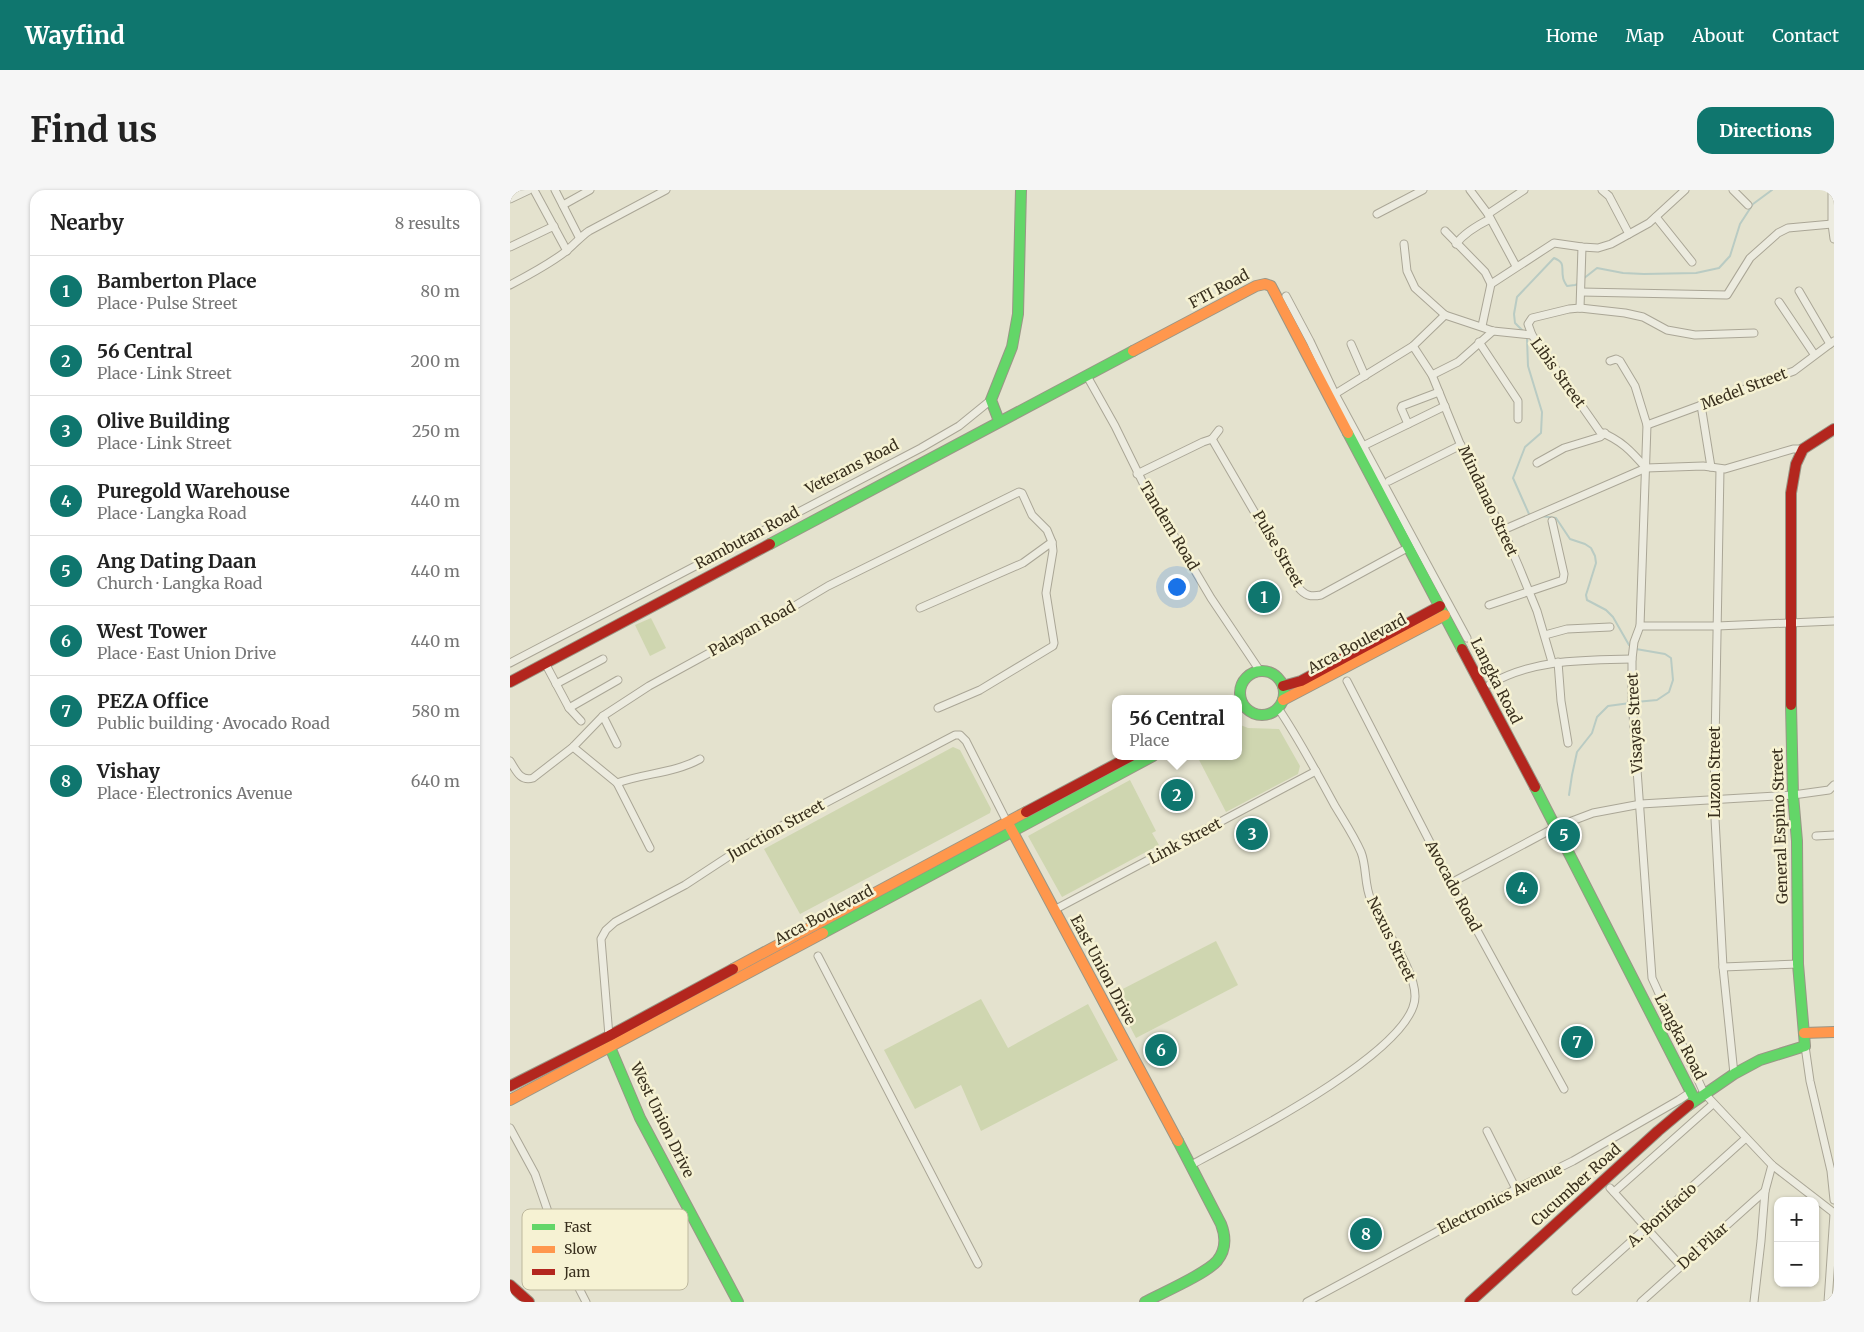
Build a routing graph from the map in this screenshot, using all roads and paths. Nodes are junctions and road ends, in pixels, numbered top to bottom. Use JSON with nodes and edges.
{"nodes":[{"id":1,"x":529,"y":190,"type":"edge"},
{"id":2,"x":534,"y":190,"type":"edge"},
{"id":3,"x":555,"y":190,"type":"edge"},
{"id":4,"x":590,"y":190,"type":"edge"},
{"id":5,"x":666,"y":190,"type":"edge"},
{"id":6,"x":1021,"y":190,"type":"edge"},
{"id":7,"x":1423,"y":190,"type":"edge"},
{"id":8,"x":1470,"y":190,"type":"edge"},
{"id":9,"x":1524,"y":190,"type":"edge"},
{"id":10,"x":1602,"y":190,"type":"edge"},
{"id":11,"x":1685,"y":190,"type":"edge"},
{"id":12,"x":1733,"y":190,"type":"edge"},
{"id":13,"x":1832,"y":190,"type":"edge"},
{"id":14,"x":510,"y":200,"type":"edge"},
{"id":15,"x":563,"y":205,"type":"junction"},
{"id":16,"x":1748,"y":205,"type":"dead end"},
{"id":17,"x":1377,"y":214,"type":"dead end"},
{"id":18,"x":1489,"y":217,"type":"junction"},
{"id":19,"x":1656,"y":217,"type":"junction"},
{"id":20,"x":1832,"y":224,"type":"junction"},
{"id":21,"x":554,"y":226,"type":"junction"},
{"id":22,"x":1445,"y":231,"type":"dead end"},
{"id":23,"x":1629,"y":234,"type":"junction"},
{"id":24,"x":579,"y":237,"type":"junction"},
{"id":25,"x":1834,"y":239,"type":"edge"},
{"id":26,"x":1404,"y":244,"type":"dead end"},
{"id":27,"x":1456,"y":244,"type":"junction"},
{"id":28,"x":510,"y":246,"type":"edge"},
{"id":29,"x":1582,"y":248,"type":"junction"},
{"id":30,"x":567,"y":251,"type":"junction"},
{"id":31,"x":1692,"y":262,"type":"dead end"},
{"id":32,"x":1516,"y":266,"type":"junction"},
{"id":33,"x":1491,"y":284,"type":"junction"},
{"id":34,"x":1581,"y":284,"type":"junction"},
{"id":35,"x":510,"y":285,"type":"edge"},
{"id":36,"x":1799,"y":291,"type":"dead end"},
{"id":37,"x":1286,"y":296,"type":"dead end"},
{"id":38,"x":1779,"y":302,"type":"dead end"},
{"id":39,"x":1580,"y":308,"type":"junction"},
{"id":40,"x":1445,"y":315,"type":"junction"},
{"id":41,"x":1482,"y":326,"type":"junction"},
{"id":42,"x":1493,"y":331,"type":"junction"},
{"id":43,"x":1754,"y":333,"type":"dead end"},
{"id":44,"x":1532,"y":335,"type":"junction"},
{"id":45,"x":1479,"y":342,"type":"junction"},
{"id":46,"x":1832,"y":342,"type":"edge"},
{"id":47,"x":1351,"y":344,"type":"dead end"},
{"id":48,"x":1413,"y":346,"type":"junction"},
{"id":49,"x":1814,"y":354,"type":"junction"},
{"id":50,"x":1610,"y":361,"type":"dead end"},
{"id":51,"x":1432,"y":375,"type":"junction"},
{"id":52,"x":1088,"y":376,"type":"junction"},
{"id":53,"x":1365,"y":376,"type":"junction"},
{"id":54,"x":1439,"y":392,"type":"junction"},
{"id":55,"x":1335,"y":394,"type":"junction"},
{"id":56,"x":991,"y":400,"type":"junction"},
{"id":57,"x":1701,"y":405,"type":"junction"},
{"id":58,"x":1445,"y":406,"type":"junction"},
{"id":59,"x":1518,"y":419,"type":"dead end"},
{"id":60,"x":999,"y":421,"type":"junction"},
{"id":61,"x":1408,"y":424,"type":"junction"},
{"id":62,"x":1647,"y":425,"type":"junction"},
{"id":63,"x":1834,"y":429,"type":"edge"},
{"id":64,"x":1218,"y":430,"type":"dead end"},
{"id":65,"x":1605,"y":433,"type":"junction"},
{"id":66,"x":1212,"y":439,"type":"junction"},
{"id":67,"x":1461,"y":445,"type":"junction"},
{"id":68,"x":1363,"y":446,"type":"junction"},
{"id":69,"x":1803,"y":449,"type":"junction"},
{"id":70,"x":1537,"y":463,"type":"dead end"},
{"id":71,"x":1711,"y":467,"type":"junction"},
{"id":72,"x":1646,"y":468,"type":"junction"},
{"id":73,"x":1720,"y":469,"type":"junction"},
{"id":74,"x":1138,"y":474,"type":"junction"},
{"id":75,"x":1389,"y":481,"type":"dead end"},
{"id":76,"x":1552,"y":522,"type":"dead end"},
{"id":77,"x":1503,"y":530,"type":"junction"},
{"id":78,"x":1052,"y":542,"type":"junction"},
{"id":79,"x":1409,"y":547,"type":"junction"},
{"id":80,"x":1423,"y":562,"type":"junction"},
{"id":81,"x":1529,"y":591,"type":"junction"},
{"id":82,"x":1489,"y":605,"type":"dead end"},
{"id":83,"x":920,"y":608,"type":"dead end"},
{"id":84,"x":1442,"y":610,"type":"junction"},
{"id":85,"x":1834,"y":622,"type":"edge"},
{"id":86,"x":1790,"y":624,"type":"junction"},
{"id":87,"x":1640,"y":626,"type":"junction"},
{"id":88,"x":1717,"y":626,"type":"junction"},
{"id":89,"x":1610,"y":627,"type":"dead end"},
{"id":90,"x":1545,"y":635,"type":"junction"},
{"id":91,"x":1467,"y":638,"type":"dead end"},
{"id":92,"x":603,"y":659,"type":"dead end"},
{"id":93,"x":1632,"y":659,"type":"junction"},
{"id":94,"x":1555,"y":662,"type":"junction"},
{"id":95,"x":510,"y":663,"type":"edge"},
{"id":96,"x":545,"y":663,"type":"junction"},
{"id":97,"x":1260,"y":671,"type":"junction"},
{"id":98,"x":618,"y":680,"type":"dead end"},
{"id":99,"x":1347,"y":681,"type":"dead end"},
{"id":100,"x":510,"y":682,"type":"edge"},
{"id":101,"x":556,"y":684,"type":"junction"},
{"id":102,"x":1490,"y":684,"type":"dead end"},
{"id":103,"x":1283,"y":686,"type":"junction"},
{"id":104,"x":1240,"y":695,"type":"edge"},
{"id":105,"x":1280,"y":704,"type":"junction"},
{"id":106,"x":1242,"y":706,"type":"edge"},
{"id":107,"x":569,"y":708,"type":"junction"},
{"id":108,"x":938,"y":708,"type":"dead end"},
{"id":109,"x":603,"y":716,"type":"junction"},
{"id":110,"x":580,"y":721,"type":"dead end"},
{"id":111,"x":960,"y":735,"type":"joint"},
{"id":112,"x":1568,"y":743,"type":"dead end"},
{"id":113,"x":618,"y":744,"type":"dead end"},
{"id":114,"x":573,"y":747,"type":"junction"},
{"id":115,"x":700,"y":759,"type":"dead end"},
{"id":116,"x":1123,"y":760,"type":"edge"},
{"id":117,"x":1145,"y":760,"type":"edge"},
{"id":118,"x":510,"y":761,"type":"edge"},
{"id":119,"x":1316,"y":771,"type":"junction"},
{"id":120,"x":618,"y":783,"type":"junction"},
{"id":121,"x":1834,"y":785,"type":"edge"},
{"id":122,"x":1793,"y":794,"type":"junction"},
{"id":123,"x":1714,"y":800,"type":"junction"},
{"id":124,"x":1640,"y":804,"type":"junction"},
{"id":125,"x":1009,"y":826,"type":"junction"},
{"id":126,"x":1556,"y":827,"type":"junction"},
{"id":127,"x":1834,"y":835,"type":"edge"},
{"id":128,"x":1816,"y":836,"type":"dead end"},
{"id":129,"x":650,"y":848,"type":"dead end"},
{"id":130,"x":1451,"y":883,"type":"junction"},
{"id":131,"x":1054,"y":910,"type":"junction"},
{"id":132,"x":601,"y":939,"type":"joint"},
{"id":133,"x":818,"y":956,"type":"dead end"},
{"id":134,"x":1798,"y":964,"type":"junction"},
{"id":135,"x":1723,"y":967,"type":"junction"},
{"id":136,"x":1834,"y":1032,"type":"edge"},
{"id":137,"x":1804,"y":1033,"type":"junction"},
{"id":138,"x":609,"y":1036,"type":"junction"},
{"id":139,"x":1805,"y":1046,"type":"junction"},
{"id":140,"x":610,"y":1047,"type":"junction"},
{"id":141,"x":1734,"y":1074,"type":"junction"},
{"id":142,"x":510,"y":1086,"type":"edge"},
{"id":143,"x":1564,"y":1089,"type":"dead end"},
{"id":144,"x":1704,"y":1093,"type":"junction"},
{"id":145,"x":1693,"y":1096,"type":"junction"},
{"id":146,"x":510,"y":1100,"type":"edge"},
{"id":147,"x":1713,"y":1104,"type":"junction"},
{"id":148,"x":510,"y":1128,"type":"edge"},
{"id":149,"x":1487,"y":1131,"type":"dead end"},
{"id":150,"x":1746,"y":1138,"type":"junction"},
{"id":151,"x":1191,"y":1165,"type":"junction"},
{"id":152,"x":1772,"y":1165,"type":"junction"},
{"id":153,"x":1516,"y":1189,"type":"junction"},
{"id":154,"x":1765,"y":1191,"type":"junction"},
{"id":155,"x":1834,"y":1200,"type":"edge"},
{"id":156,"x":547,"y":1209,"type":"edge"},
{"id":157,"x":1834,"y":1214,"type":"edge"},
{"id":158,"x":1647,"y":1228,"type":"junction"},
{"id":159,"x":978,"y":1264,"type":"dead end"},
{"id":160,"x":1681,"y":1266,"type":"junction"},
{"id":161,"x":510,"y":1285,"type":"edge"},
{"id":162,"x":580,"y":1290,"type":"edge"},
{"id":163,"x":1576,"y":1291,"type":"dead end"},
{"id":164,"x":528,"y":1302,"type":"edge"},
{"id":165,"x":586,"y":1302,"type":"edge"},
{"id":166,"x":738,"y":1302,"type":"edge"},
{"id":167,"x":1145,"y":1302,"type":"edge"},
{"id":168,"x":1307,"y":1302,"type":"edge"},
{"id":169,"x":1470,"y":1302,"type":"edge"},
{"id":170,"x":1641,"y":1302,"type":"edge"},
{"id":171,"x":1754,"y":1302,"type":"edge"},
{"id":172,"x":1828,"y":1302,"type":"edge"}],
"edges":[{"from":1,"to":14,"type":"street"},
{"from":2,"to":21,"type":"street"},
{"from":3,"to":15,"type":"street"},
{"from":4,"to":15,"type":"street"},
{"from":5,"to":24,"type":"street"},
{"from":6,"to":56,"type":"street","name":"Veterans Road"},
{"from":7,"to":17,"type":"street"},
{"from":8,"to":18,"type":"street"},
{"from":9,"to":18,"type":"street"},
{"from":10,"to":23,"type":"street"},
{"from":11,"to":19,"type":"street"},
{"from":12,"to":16,"type":"street"},
{"from":13,"to":20,"type":"street"},
{"from":15,"to":24,"type":"street"},
{"from":18,"to":27,"type":"street"},
{"from":18,"to":32,"type":"street"},
{"from":19,"to":23,"type":"street"},
{"from":19,"to":31,"type":"street"},
{"from":20,"to":25,"type":"street"},
{"from":20,"to":34,"type":"street"},
{"from":21,"to":28,"type":"street"},
{"from":21,"to":30,"type":"street"},
{"from":22,"to":27,"type":"street"},
{"from":23,"to":29,"type":"street"},
{"from":24,"to":30,"type":"street"},
{"from":26,"to":40,"type":"street","name":"Libis Street"},
{"from":27,"to":33,"type":"street"},
{"from":29,"to":32,"type":"street"},
{"from":29,"to":34,"type":"street"},
{"from":30,"to":35,"type":"street"},
{"from":32,"to":33,"type":"street"},
{"from":33,"to":41,"type":"street"},
{"from":34,"to":39,"type":"street"},
{"from":36,"to":46,"type":"street"},
{"from":37,"to":55,"type":"street"},
{"from":38,"to":49,"type":"street"},
{"from":39,"to":43,"type":"street"},
{"from":39,"to":44,"type":"street"},
{"from":40,"to":41,"type":"street","name":"Libis Street"},
{"from":40,"to":48,"type":"street"},
{"from":41,"to":42,"type":"street","name":"Libis Street"},
{"from":42,"to":44,"type":"street","name":"Libis Street"},
{"from":42,"to":45,"type":"street"},
{"from":44,"to":65,"type":"street","name":"Libis Street"},
{"from":45,"to":51,"type":"street"},
{"from":45,"to":59,"type":"street"},
{"from":46,"to":49,"type":"street","name":"Medel Street"},
{"from":47,"to":53,"type":"street"},
{"from":48,"to":51,"type":"street","name":"Mindanao Street"},
{"from":48,"to":53,"type":"street"},
{"from":49,"to":57,"type":"street","name":"Medel Street"},
{"from":50,"to":62,"type":"street","name":"Visayas Street"},
{"from":51,"to":54,"type":"street","name":"Mindanao Street"},
{"from":52,"to":60,"type":"street","name":"FTI Road"},
{"from":52,"to":74,"type":"street","name":"Tandem Road"},
{"from":52,"to":79,"type":"street","name":"FTI Road"},
{"from":53,"to":55,"type":"street"},
{"from":54,"to":58,"type":"street","name":"Mindanao Street"},
{"from":54,"to":61,"type":"street"},
{"from":55,"to":68,"type":"street"},
{"from":56,"to":60,"type":"street"},
{"from":56,"to":95,"type":"street","name":"Veterans Road"},
{"from":57,"to":62,"type":"street","name":"Medel Street"},
{"from":57,"to":71,"type":"street"},
{"from":58,"to":61,"type":"street"},
{"from":58,"to":67,"type":"street","name":"Mindanao Street"},
{"from":60,"to":96,"type":"street","name":"Rambutan Road"},
{"from":61,"to":68,"type":"street"},
{"from":62,"to":72,"type":"street","name":"Visayas Street"},
{"from":63,"to":69,"type":"street"},
{"from":64,"to":66,"type":"street"},
{"from":65,"to":70,"type":"street"},
{"from":65,"to":72,"type":"street","name":"Libis Street"},
{"from":66,"to":74,"type":"street"},
{"from":66,"to":79,"type":"street","name":"Pulse Street"},
{"from":67,"to":75,"type":"street"},
{"from":67,"to":77,"type":"street","name":"Mindanao Street"},
{"from":68,"to":80,"type":"street"},
{"from":69,"to":73,"type":"street"},
{"from":69,"to":86,"type":"street","name":"General Espino Street"},
{"from":71,"to":72,"type":"street"},
{"from":71,"to":73,"type":"street"},
{"from":72,"to":77,"type":"street"},
{"from":72,"to":87,"type":"street","name":"Visayas Street"},
{"from":73,"to":88,"type":"street","name":"Luzon Street"},
{"from":74,"to":97,"type":"street","name":"Tandem Road"},
{"from":76,"to":81,"type":"street"},
{"from":77,"to":81,"type":"street","name":"Mindanao Street"},
{"from":78,"to":83,"type":"street"},
{"from":78,"to":108,"type":"street"},
{"from":78,"to":109,"type":"street","name":"Palayan Road"},
{"from":79,"to":80,"type":"street","name":"Langka Road"},
{"from":80,"to":84,"type":"street","name":"Langka Road"},
{"from":80,"to":91,"type":"street"},
{"from":81,"to":82,"type":"street"},
{"from":81,"to":90,"type":"street","name":"Mindanao Street"},
{"from":84,"to":103,"type":"street","name":"Arca Boulevard"},
{"from":84,"to":105,"type":"street","name":"Arca Boulevard"},
{"from":84,"to":126,"type":"street","name":"Langka Road"},
{"from":85,"to":86,"type":"street"},
{"from":86,"to":88,"type":"street"},
{"from":86,"to":122,"type":"street","name":"General Espino Street"},
{"from":87,"to":88,"type":"street"},
{"from":87,"to":93,"type":"street","name":"Visayas Street"},
{"from":88,"to":123,"type":"street","name":"Luzon Street"},
{"from":89,"to":90,"type":"street"},
{"from":90,"to":94,"type":"street","name":"Mindanao Street"},
{"from":92,"to":101,"type":"street"},
{"from":93,"to":94,"type":"street"},
{"from":93,"to":124,"type":"street","name":"Visayas Street"},
{"from":94,"to":102,"type":"street"},
{"from":94,"to":112,"type":"street","name":"Mindanao Street"},
{"from":96,"to":100,"type":"street","name":"Rambutan Road"},
{"from":96,"to":101,"type":"street"},
{"from":97,"to":103,"type":"street"},
{"from":97,"to":104,"type":"street"},
{"from":98,"to":107,"type":"street"},
{"from":99,"to":130,"type":"street","name":"Avocado Road"},
{"from":101,"to":107,"type":"street"},
{"from":103,"to":105,"type":"street"},
{"from":105,"to":106,"type":"street"},
{"from":105,"to":119,"type":"street","name":"Nexus Street"},
{"from":107,"to":110,"type":"street"},
{"from":109,"to":113,"type":"street"},
{"from":109,"to":114,"type":"street","name":"Palayan Road"},
{"from":111,"to":125,"type":"street","name":"East Union Drive"},
{"from":111,"to":132,"type":"street","name":"Junction Street"},
{"from":114,"to":118,"type":"street","name":"Palayan Road"},
{"from":114,"to":120,"type":"street"},
{"from":115,"to":120,"type":"street"},
{"from":116,"to":125,"type":"street","name":"Arca Boulevard"},
{"from":117,"to":125,"type":"street","name":"Arca Boulevard"},
{"from":119,"to":131,"type":"street","name":"Link Street"},
{"from":119,"to":151,"type":"street","name":"Nexus Street"},
{"from":120,"to":129,"type":"street"},
{"from":121,"to":122,"type":"street"},
{"from":122,"to":123,"type":"street"},
{"from":122,"to":134,"type":"street","name":"General Espino Street"},
{"from":123,"to":124,"type":"street"},
{"from":123,"to":135,"type":"street","name":"Luzon Street"},
{"from":124,"to":126,"type":"street"},
{"from":124,"to":144,"type":"street","name":"Visayas Street"},
{"from":125,"to":131,"type":"street","name":"East Union Drive"},
{"from":125,"to":138,"type":"street","name":"Arca Boulevard"},
{"from":125,"to":140,"type":"street","name":"Arca Boulevard"},
{"from":126,"to":130,"type":"street"},
{"from":126,"to":145,"type":"street","name":"Langka Road"},
{"from":127,"to":128,"type":"street"},
{"from":130,"to":143,"type":"street","name":"Avocado Road"},
{"from":131,"to":151,"type":"street","name":"East Union Drive"},
{"from":132,"to":138,"type":"street","name":"West Union Drive"},
{"from":133,"to":159,"type":"street"},
{"from":134,"to":135,"type":"street"},
{"from":134,"to":137,"type":"street","name":"General Espino Street"},
{"from":135,"to":141,"type":"street","name":"Luzon Street"},
{"from":136,"to":137,"type":"street"},
{"from":137,"to":139,"type":"street","name":"General Espino Street"},
{"from":138,"to":140,"type":"street","name":"West Union Drive"},
{"from":138,"to":142,"type":"street","name":"Arca Boulevard"},
{"from":139,"to":141,"type":"street","name":"Cucumber Road"},
{"from":139,"to":155,"type":"street","name":"General Espino Street"},
{"from":140,"to":146,"type":"street","name":"Arca Boulevard"},
{"from":140,"to":166,"type":"street","name":"West Union Drive"},
{"from":141,"to":144,"type":"street","name":"Cucumber Road"},
{"from":144,"to":145,"type":"street","name":"Cucumber Road"},
{"from":144,"to":147,"type":"street","name":"Visayas Street"},
{"from":145,"to":153,"type":"street","name":"Electronics Avenue"},
{"from":145,"to":169,"type":"street","name":"Cucumber Road"},
{"from":147,"to":150,"type":"street","name":"Visayas Street"},
{"from":147,"to":158,"type":"street"},
{"from":148,"to":156,"type":"street"},
{"from":149,"to":153,"type":"street"},
{"from":150,"to":152,"type":"street","name":"Visayas Street"},
{"from":150,"to":158,"type":"street","name":"A. Bonifacio"},
{"from":151,"to":167,"type":"street","name":"East Union Drive"},
{"from":152,"to":154,"type":"street"},
{"from":152,"to":157,"type":"street","name":"Visayas Street"},
{"from":153,"to":168,"type":"street","name":"Electronics Avenue"},
{"from":154,"to":160,"type":"street","name":"Del Pilar"},
{"from":154,"to":171,"type":"street"},
{"from":157,"to":172,"type":"street"},
{"from":158,"to":160,"type":"street"},
{"from":158,"to":163,"type":"street","name":"A. Bonifacio"},
{"from":160,"to":170,"type":"street","name":"Del Pilar"},
{"from":161,"to":164,"type":"street"},
{"from":162,"to":165,"type":"street"}]}
